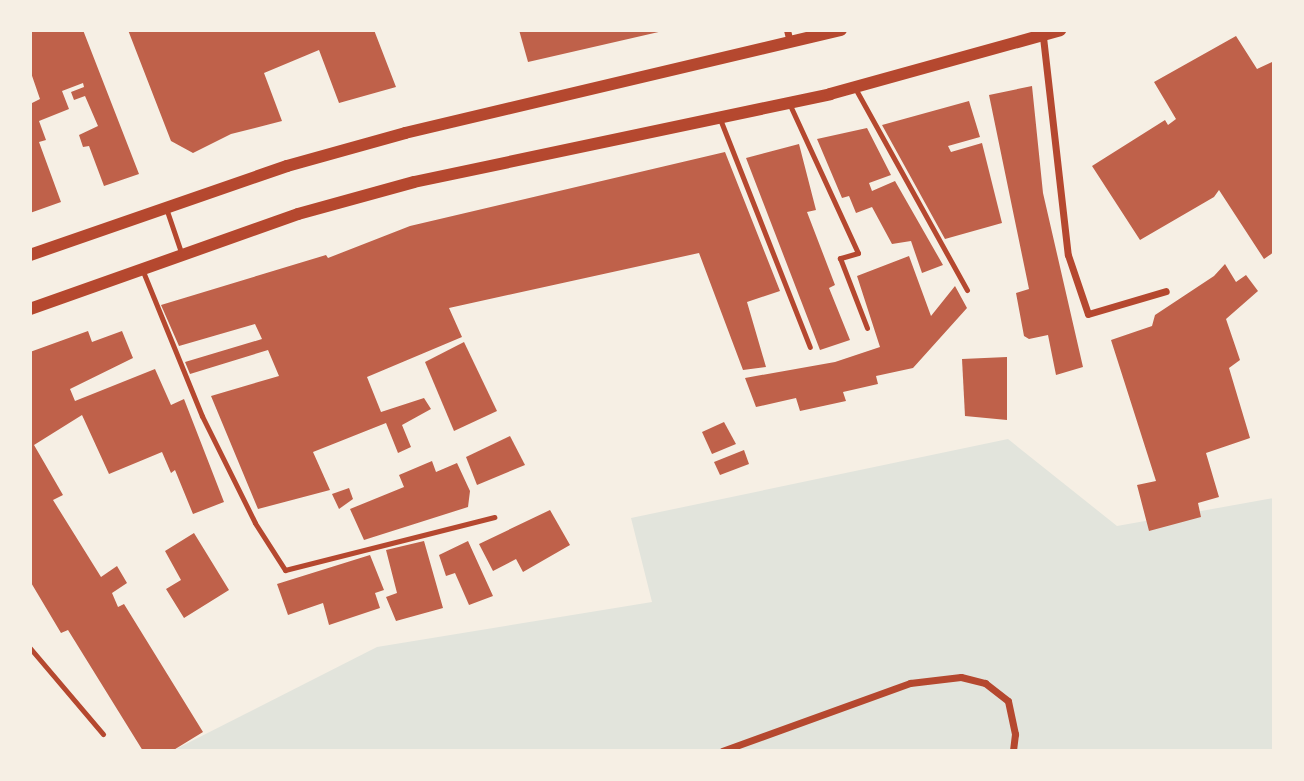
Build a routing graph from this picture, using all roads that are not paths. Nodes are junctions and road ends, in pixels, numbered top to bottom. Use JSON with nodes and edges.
{"nodes":[{"id":1,"x":841,"y":30,"type":"edge"},
{"id":2,"x":1060,"y":30,"type":"edge"},
{"id":3,"x":788,"y":36,"type":"edge"},
{"id":4,"x":1043,"y":37,"type":"junction"},
{"id":5,"x":855,"y":88,"type":"junction"},
{"id":6,"x":789,"y":103,"type":"junction"},
{"id":7,"x":719,"y":118,"type":"junction"},
{"id":8,"x":166,"y":207,"type":"junction"},
{"id":9,"x":30,"y":255,"type":"edge"},
{"id":10,"x":182,"y":255,"type":"junction"},
{"id":11,"x":142,"y":269,"type":"junction"},
{"id":12,"x":967,"y":290,"type":"dead end"},
{"id":13,"x":1166,"y":290,"type":"dead end"},
{"id":14,"x":30,"y":309,"type":"edge"},
{"id":15,"x":867,"y":328,"type":"dead end"},
{"id":16,"x":810,"y":347,"type":"dead end"},
{"id":17,"x":494,"y":517,"type":"dead end"},
{"id":18,"x":30,"y":648,"type":"edge"},
{"id":19,"x":103,"y":734,"type":"dead end"},
{"id":20,"x":722,"y":751,"type":"edge"},
{"id":21,"x":1013,"y":751,"type":"edge"}],
"edges":[{"from":1,"to":3,"type":"street"},
{"from":2,"to":4,"type":"street"},
{"from":3,"to":8,"type":"street"},
{"from":4,"to":5,"type":"street"},
{"from":4,"to":13,"type":"street"},
{"from":5,"to":6,"type":"street"},
{"from":5,"to":12,"type":"lane"},
{"from":6,"to":7,"type":"street"},
{"from":6,"to":15,"type":"lane"},
{"from":7,"to":10,"type":"street"},
{"from":7,"to":16,"type":"lane"},
{"from":8,"to":9,"type":"street"},
{"from":8,"to":10,"type":"lane"},
{"from":10,"to":11,"type":"street"},
{"from":11,"to":14,"type":"street"},
{"from":11,"to":17,"type":"lane"},
{"from":18,"to":19,"type":"lane"},
{"from":20,"to":21,"type":"street"}]}
